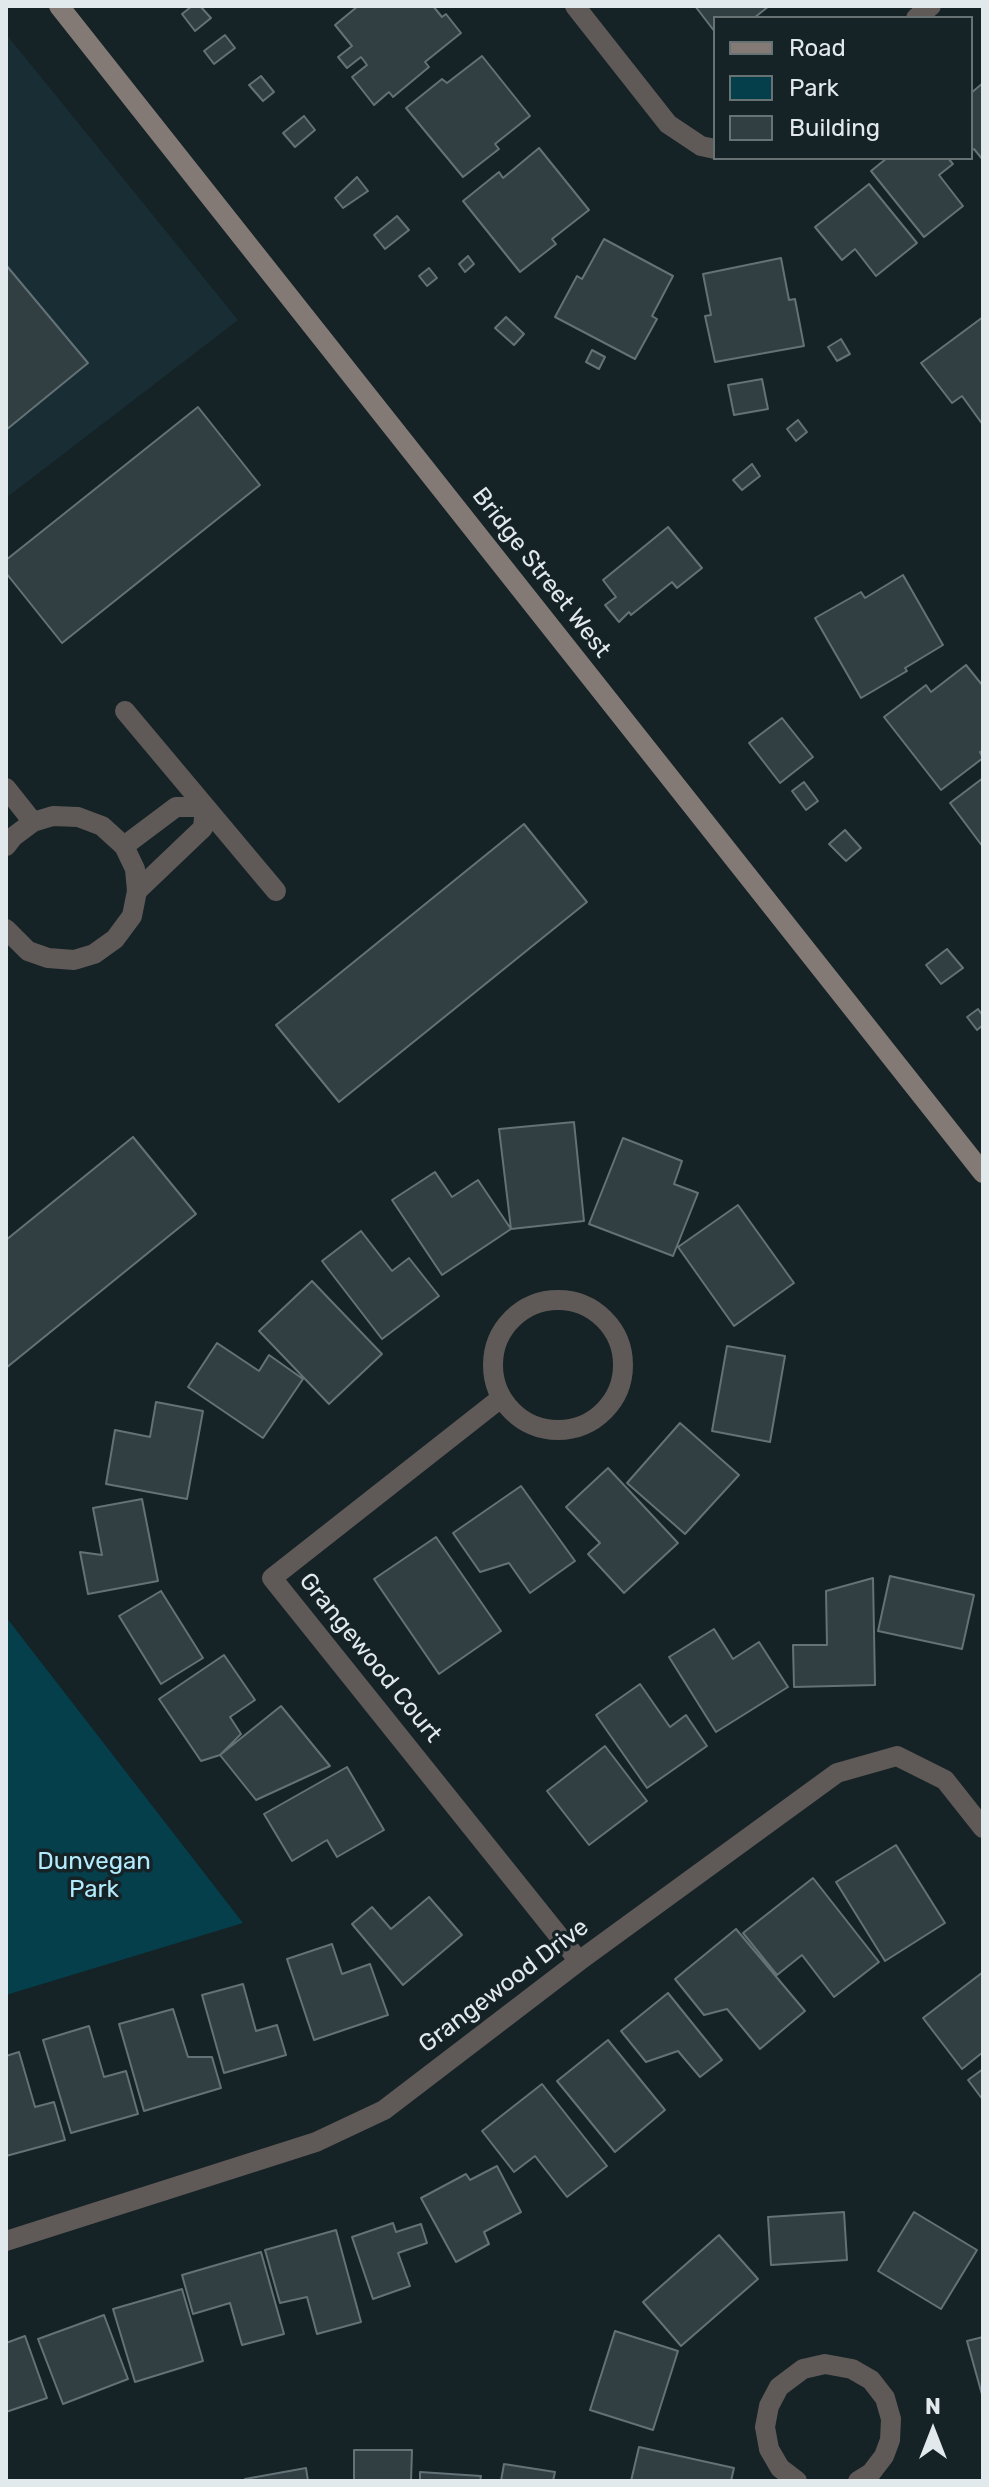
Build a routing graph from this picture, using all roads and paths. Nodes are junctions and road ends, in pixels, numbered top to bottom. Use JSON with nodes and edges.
{"nodes":[{"id":1,"x":59,"y":6,"type":"edge"},
{"id":2,"x":575,"y":6,"type":"edge"},
{"id":3,"x":713,"y":149,"type":"edge"},
{"id":4,"x":125,"y":711,"type":"dead end"},
{"id":5,"x":6,"y":788,"type":"edge"},
{"id":6,"x":205,"y":807,"type":"junction"},
{"id":7,"x":33,"y":822,"type":"junction"},
{"id":8,"x":6,"y":846,"type":"edge"},
{"id":9,"x":124,"y":846,"type":"junction"},
{"id":10,"x":137,"y":891,"type":"junction"},
{"id":11,"x":276,"y":891,"type":"dead end"},
{"id":12,"x":6,"y":929,"type":"edge"},
{"id":13,"x":983,"y":1173,"type":"edge"},
{"id":14,"x":501,"y":1398,"type":"junction"},
{"id":15,"x":983,"y":1828,"type":"edge"},
{"id":16,"x":579,"y":1961,"type":"junction"},
{"id":17,"x":6,"y":2241,"type":"edge"},
{"id":18,"x":797,"y":2481,"type":"edge"},
{"id":19,"x":858,"y":2481,"type":"edge"}],
"edges":[{"from":1,"to":13,"type":"main road","name":"Bridge Street West"},
{"from":2,"to":3,"type":"street"},
{"from":4,"to":6,"type":"street"},
{"from":5,"to":7,"type":"street"},
{"from":6,"to":9,"type":"street"},
{"from":6,"to":10,"type":"street"},
{"from":6,"to":11,"type":"street"},
{"from":7,"to":8,"type":"street"},
{"from":7,"to":9,"type":"street"},
{"from":9,"to":10,"type":"street"},
{"from":10,"to":12,"type":"street"},
{"from":14,"to":14,"type":"street"},
{"from":14,"to":16,"type":"street","name":"Grangewood Court"},
{"from":15,"to":16,"type":"street","name":"Grangewood Drive"},
{"from":16,"to":17,"type":"street","name":"Grangewood Drive"},
{"from":18,"to":19,"type":"street"}]}
